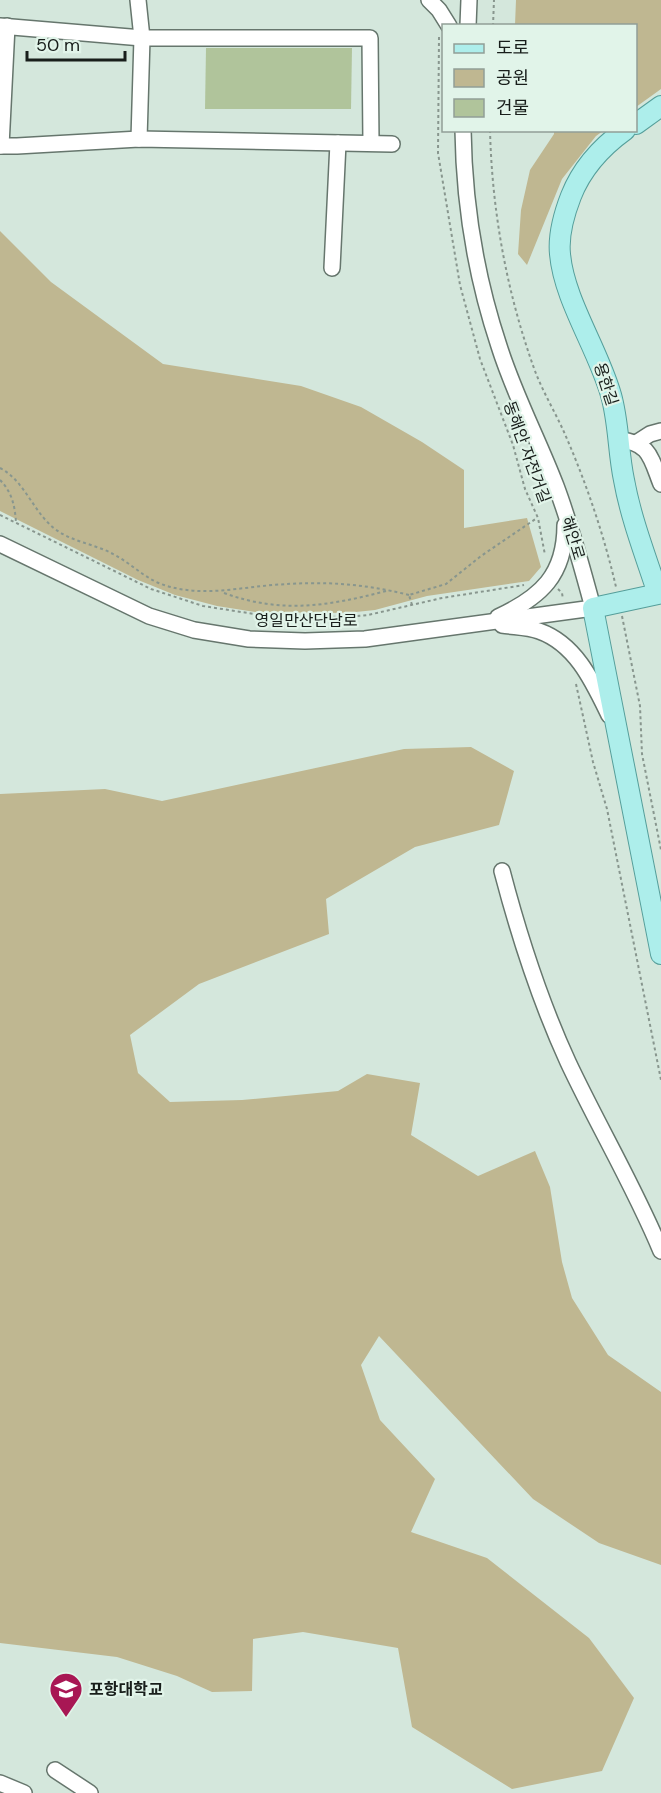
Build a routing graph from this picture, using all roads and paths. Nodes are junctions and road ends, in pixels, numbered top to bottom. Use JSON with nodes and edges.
{"nodes":[{"id":1,"x":138,"y":0,"type":"edge"},
{"id":2,"x":429,"y":0,"type":"edge"},
{"id":3,"x":469,"y":0,"type":"edge"},
{"id":4,"x":494,"y":0,"type":"edge"},
{"id":5,"x":442,"y":24,"type":"edge"},
{"id":6,"x":468,"y":24,"type":"edge"},
{"id":7,"x":493,"y":24,"type":"edge"},
{"id":8,"x":4,"y":26,"type":"edge"},
{"id":9,"x":142,"y":38,"type":"junction"},
{"id":10,"x":442,"y":71,"type":"edge"},
{"id":11,"x":661,"y":106,"type":"edge"},
{"id":12,"x":637,"y":122,"type":"edge"},
{"id":13,"x":464,"y":132,"type":"edge"},
{"id":14,"x":490,"y":132,"type":"edge"},
{"id":15,"x":623,"y":132,"type":"edge"},
{"id":16,"x":139,"y":139,"type":"junction"},
{"id":17,"x":338,"y":143,"type":"junction"},
{"id":18,"x":371,"y":143,"type":"junction"},
{"id":19,"x":392,"y":144,"type":"dead end"},
{"id":20,"x":1,"y":146,"type":"edge"},
{"id":21,"x":332,"y":268,"type":"dead end"},
{"id":22,"x":661,"y":431,"type":"edge"},
{"id":23,"x":628,"y":442,"type":"junction"},
{"id":24,"x":0,"y":468,"type":"edge"},
{"id":25,"x":0,"y":480,"type":"edge"},
{"id":26,"x":661,"y":484,"type":"edge"},
{"id":27,"x":566,"y":513,"type":"junction"},
{"id":28,"x":0,"y":515,"type":"edge"},
{"id":29,"x":538,"y":518,"type":"junction"},
{"id":30,"x":16,"y":523,"type":"junction"},
{"id":31,"x":0,"y":544,"type":"edge"},
{"id":32,"x":546,"y":579,"type":"junction"},
{"id":33,"x":389,"y":590,"type":"junction"},
{"id":34,"x":221,"y":592,"type":"junction"},
{"id":35,"x":409,"y":595,"type":"junction"},
{"id":36,"x":660,"y":599,"type":"edge"},
{"id":37,"x":620,"y":602,"type":"junction"},
{"id":38,"x":412,"y":605,"type":"junction"},
{"id":39,"x":593,"y":608,"type":"junction"},
{"id":40,"x":566,"y":612,"type":"junction"},
{"id":41,"x":484,"y":623,"type":"junction"},
{"id":42,"x":575,"y":681,"type":"dead end"},
{"id":43,"x":618,"y":732,"type":"junction"},
{"id":44,"x":661,"y":850,"type":"edge"},
{"id":45,"x":502,"y":871,"type":"dead end"},
{"id":46,"x":661,"y":954,"type":"edge"},
{"id":47,"x":661,"y":1080,"type":"edge"},
{"id":48,"x":661,"y":1251,"type":"edge"},
{"id":49,"x":55,"y":1770,"type":"dead end"},
{"id":50,"x":0,"y":1783,"type":"edge"},
{"id":51,"x":24,"y":1793,"type":"edge"},
{"id":52,"x":90,"y":1793,"type":"edge"}],
"edges":[{"from":1,"to":9,"type":"street"},
{"from":2,"to":5,"type":"street"},
{"from":3,"to":6,"type":"street"},
{"from":4,"to":7,"type":"path"},
{"from":8,"to":9,"type":"street"},
{"from":8,"to":20,"type":"street"},
{"from":9,"to":16,"type":"street"},
{"from":9,"to":18,"type":"street"},
{"from":10,"to":29,"type":"path","name":"동해안 자전거길"},
{"from":11,"to":12,"type":"main road"},
{"from":13,"to":27,"type":"street","name":"해안로"},
{"from":14,"to":37,"type":"path"},
{"from":15,"to":23,"type":"main road","name":"용한길"},
{"from":16,"to":17,"type":"street"},
{"from":16,"to":20,"type":"street"},
{"from":17,"to":18,"type":"street"},
{"from":17,"to":21,"type":"street"},
{"from":18,"to":19,"type":"street"},
{"from":22,"to":23,"type":"street"},
{"from":23,"to":26,"type":"street"},
{"from":23,"to":36,"type":"main road","name":"용한길"},
{"from":24,"to":34,"type":"path"},
{"from":25,"to":30,"type":"path"},
{"from":27,"to":32,"type":"street"},
{"from":27,"to":39,"type":"street","name":"해안로"},
{"from":28,"to":30,"type":"path"},
{"from":29,"to":32,"type":"path","name":"동해안 자전거길"},
{"from":29,"to":35,"type":"path"},
{"from":30,"to":38,"type":"path"},
{"from":31,"to":41,"type":"street","name":"영일만산단남로"},
{"from":32,"to":38,"type":"path"},
{"from":32,"to":40,"type":"path"},
{"from":32,"to":41,"type":"street"},
{"from":33,"to":34,"type":"path"},
{"from":33,"to":34,"type":"path"},
{"from":33,"to":35,"type":"path"},
{"from":35,"to":38,"type":"path"},
{"from":36,"to":37,"type":"main road","name":"용한길"},
{"from":37,"to":39,"type":"main road","name":"용한길"},
{"from":37,"to":44,"type":"path"},
{"from":39,"to":40,"type":"street","name":"영일만산단남로"},
{"from":39,"to":43,"type":"main road","name":"해안로"},
{"from":40,"to":41,"type":"street","name":"영일만산단남로"},
{"from":41,"to":43,"type":"street"},
{"from":42,"to":47,"type":"path"},
{"from":43,"to":46,"type":"main road","name":"해안로"},
{"from":45,"to":48,"type":"street"},
{"from":49,"to":52,"type":"street"},
{"from":50,"to":51,"type":"street"}]}
